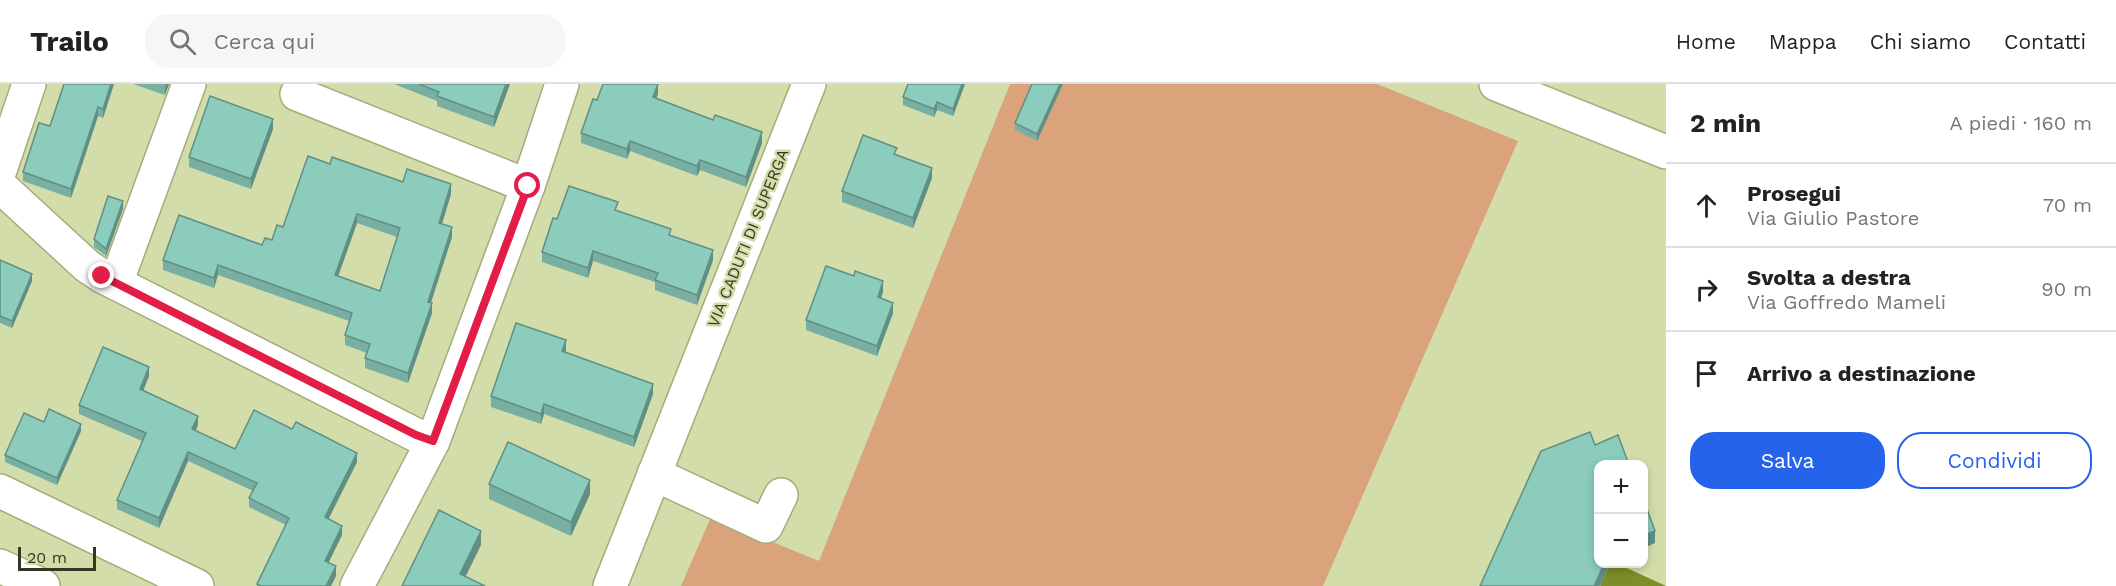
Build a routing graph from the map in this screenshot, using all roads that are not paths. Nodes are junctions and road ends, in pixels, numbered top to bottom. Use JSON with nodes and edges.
{"nodes":[{"id":1,"x":29,"y":84,"type":"edge"},
{"id":2,"x":189,"y":84,"type":"edge"},
{"id":3,"x":562,"y":84,"type":"edge"},
{"id":4,"x":809,"y":84,"type":"edge"},
{"id":5,"x":1496,"y":84,"type":"edge"},
{"id":6,"x":297,"y":94,"type":"dead end"},
{"id":7,"x":1666,"y":152,"type":"edge"},
{"id":8,"x":0,"y":170,"type":"edge"},
{"id":9,"x":0,"y":186,"type":"edge"},
{"id":10,"x":528,"y":186,"type":"junction"},
{"id":11,"x":116,"y":283,"type":"junction"},
{"id":12,"x":433,"y":441,"type":"junction"},
{"id":13,"x":664,"y":479,"type":"junction"},
{"id":14,"x":0,"y":491,"type":"edge"},
{"id":15,"x":781,"y":495,"type":"dead end"},
{"id":16,"x":0,"y":566,"type":"edge"},
{"id":17,"x":43,"y":586,"type":"edge"},
{"id":18,"x":197,"y":586,"type":"edge"},
{"id":19,"x":357,"y":586,"type":"edge"},
{"id":20,"x":610,"y":586,"type":"edge"},
{"id":21,"x":631,"y":586,"type":"edge"}],
"edges":[{"from":1,"to":8,"type":"street"},
{"from":2,"to":11,"type":"street"},
{"from":3,"to":10,"type":"street"},
{"from":4,"to":13,"type":"street","name":"VIA CADUTI DI SUPERGA"},
{"from":5,"to":7,"type":"street"},
{"from":6,"to":10,"type":"street"},
{"from":9,"to":11,"type":"street"},
{"from":10,"to":12,"type":"street"},
{"from":11,"to":12,"type":"street"},
{"from":12,"to":19,"type":"street"},
{"from":13,"to":15,"type":"street"},
{"from":13,"to":20,"type":"street","name":"VIA CADUTI DI SUPERGA"},
{"from":13,"to":21,"type":"street","name":"VIA CADUTI DI SUPERGA"},
{"from":14,"to":18,"type":"street"},
{"from":16,"to":17,"type":"street"}]}
